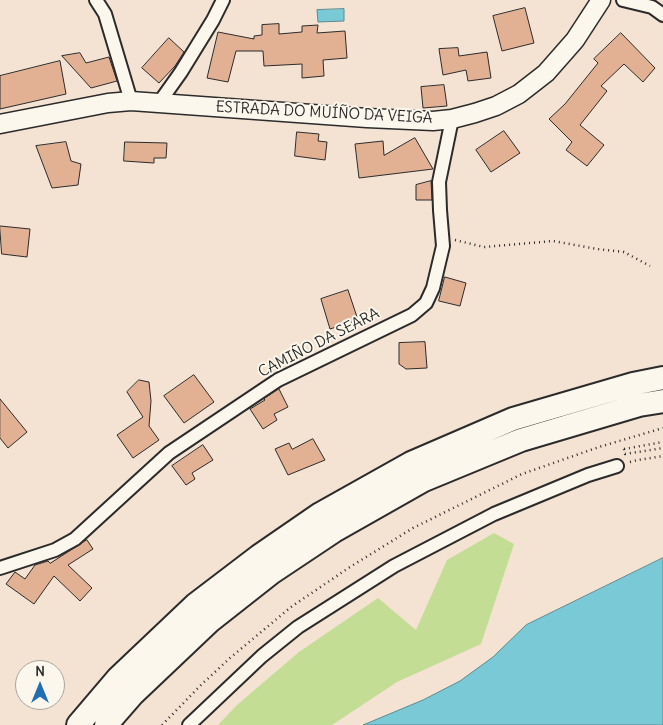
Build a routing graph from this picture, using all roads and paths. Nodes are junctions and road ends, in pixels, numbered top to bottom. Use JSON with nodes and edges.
{"nodes":[{"id":1,"x":96,"y":0,"type":"edge"},
{"id":2,"x":223,"y":0,"type":"edge"},
{"id":3,"x":601,"y":0,"type":"edge"},
{"id":4,"x":623,"y":0,"type":"edge"},
{"id":5,"x":663,"y":15,"type":"edge"},
{"id":6,"x":131,"y":101,"type":"junction"},
{"id":7,"x":159,"y":103,"type":"junction"},
{"id":8,"x":452,"y":119,"type":"junction"},
{"id":9,"x":0,"y":124,"type":"edge"},
{"id":10,"x":443,"y":246,"type":"junction"},
{"id":11,"x":650,"y":266,"type":"dead end"},
{"id":12,"x":663,"y":378,"type":"edge"},
{"id":13,"x":663,"y":401,"type":"edge"},
{"id":14,"x":663,"y":442,"type":"edge"},
{"id":15,"x":663,"y":448,"type":"edge"},
{"id":16,"x":663,"y":456,"type":"edge"},
{"id":17,"x":617,"y":466,"type":"joint"},
{"id":18,"x":0,"y":568,"type":"edge"},
{"id":19,"x":78,"y":725,"type":"edge"},
{"id":20,"x":106,"y":725,"type":"edge"},
{"id":21,"x":189,"y":725,"type":"edge"}],
"edges":[{"from":1,"to":6,"type":"street"},
{"from":2,"to":7,"type":"street"},
{"from":3,"to":8,"type":"street","name":"ESTRADA DO MUÍÑO DA VEIGA"},
{"from":4,"to":5,"type":"street"},
{"from":6,"to":7,"type":"street","name":"ESTRADA DO MUÍÑO DA VEIGA"},
{"from":6,"to":9,"type":"street","name":"ESTRADA DO MUÍÑO DA VEIGA"},
{"from":7,"to":8,"type":"street","name":"ESTRADA DO MUÍÑO DA VEIGA"},
{"from":8,"to":10,"type":"street","name":"CAMIÑO DA SEARA"},
{"from":10,"to":11,"type":"path"},
{"from":10,"to":18,"type":"street","name":"CAMIÑO DA SEARA"},
{"from":12,"to":19,"type":"highway"},
{"from":13,"to":20,"type":"highway"},
{"from":14,"to":15,"type":"path"},
{"from":16,"to":17,"type":"path"},
{"from":17,"to":21,"type":"street"}]}
